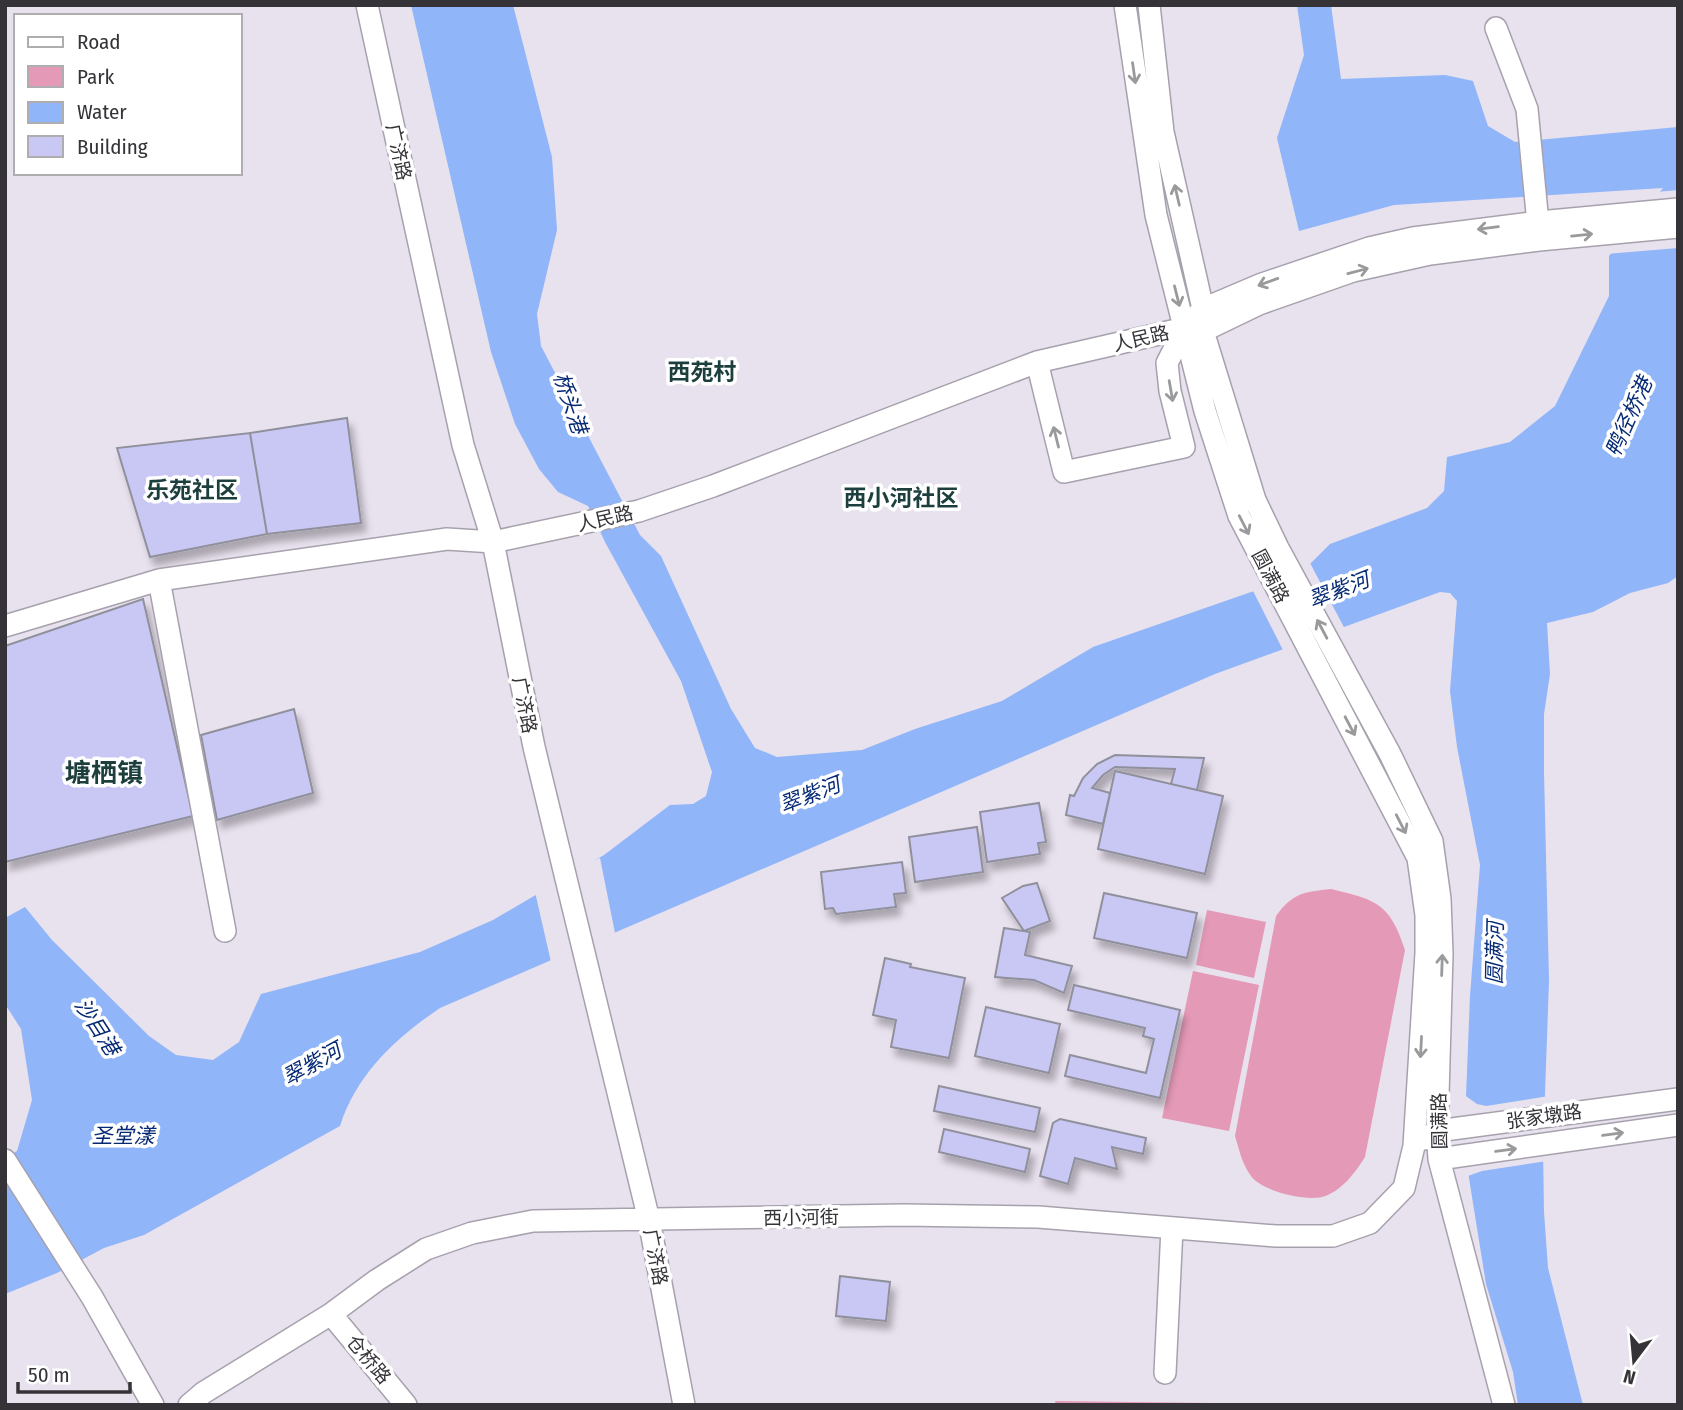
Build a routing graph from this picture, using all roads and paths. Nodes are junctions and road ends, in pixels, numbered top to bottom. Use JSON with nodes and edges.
{"nodes":[{"id":1,"x":367,"y":5,"type":"edge"},
{"id":2,"x":1125,"y":5,"type":"edge"},
{"id":3,"x":1149,"y":5,"type":"edge"},
{"id":4,"x":1496,"y":28,"type":"dead end"},
{"id":5,"x":1678,"y":209,"type":"edge"},
{"id":6,"x":1678,"y":227,"type":"edge"},
{"id":7,"x":1539,"y":231,"type":"junction"},
{"id":8,"x":1197,"y":323,"type":"junction"},
{"id":9,"x":1037,"y":362,"type":"junction"},
{"id":10,"x":492,"y":542,"type":"junction"},
{"id":11,"x":159,"y":580,"type":"junction"},
{"id":12,"x":5,"y":626,"type":"edge"},
{"id":13,"x":225,"y":931,"type":"dead end"},
{"id":14,"x":1678,"y":1099,"type":"edge"},
{"id":15,"x":1678,"y":1125,"type":"edge"},
{"id":16,"x":1437,"y":1131,"type":"junction"},
{"id":17,"x":1414,"y":1146,"type":"junction"},
{"id":18,"x":1439,"y":1159,"type":"junction"},
{"id":19,"x":5,"y":1160,"type":"edge"},
{"id":20,"x":649,"y":1220,"type":"junction"},
{"id":21,"x":1172,"y":1228,"type":"junction"},
{"id":22,"x":331,"y":1314,"type":"junction"},
{"id":23,"x":1164,"y":1373,"type":"dead end"},
{"id":24,"x":153,"y":1405,"type":"edge"},
{"id":25,"x":189,"y":1405,"type":"edge"},
{"id":26,"x":406,"y":1405,"type":"edge"},
{"id":27,"x":684,"y":1405,"type":"edge"},
{"id":28,"x":1504,"y":1405,"type":"edge"}],
"edges":[{"from":1,"to":10,"type":"street","name":"广济路"},
{"from":2,"to":8,"type":"street","name":"圆满路","one_way":true},
{"from":8,"to":3,"type":"street","name":"圆满路","one_way":true},
{"from":4,"to":7,"type":"street"},
{"from":5,"to":7,"type":"street","name":"人民路"},
{"from":7,"to":6,"type":"street","name":"人民路","one_way":true},
{"from":7,"to":8,"type":"street","name":"人民路"},
{"from":8,"to":9,"type":"street","name":"人民路"},
{"from":8,"to":9,"type":"street","one_way":true},
{"from":16,"to":8,"type":"street","name":"圆满路","one_way":true},
{"from":8,"to":17,"type":"street","name":"圆满路","one_way":true},
{"from":9,"to":10,"type":"street","name":"人民路"},
{"from":10,"to":11,"type":"street","name":"人民路"},
{"from":10,"to":20,"type":"street","name":"广济路"},
{"from":11,"to":12,"type":"street","name":"人民路"},
{"from":11,"to":13,"type":"street"},
{"from":14,"to":16,"type":"street","name":"张家墩路"},
{"from":18,"to":15,"type":"street","name":"张家墩路","one_way":true},
{"from":16,"to":17,"type":"street","name":"张家墩路"},
{"from":16,"to":18,"type":"street","name":"圆满路"},
{"from":17,"to":18,"type":"street","name":"圆满路"},
{"from":17,"to":21,"type":"street","name":"西小河街"},
{"from":18,"to":28,"type":"street","name":"圆满路"},
{"from":19,"to":24,"type":"street"},
{"from":20,"to":21,"type":"street","name":"西小河街"},
{"from":20,"to":22,"type":"street","name":"西小河街"},
{"from":20,"to":27,"type":"street","name":"广济路"},
{"from":21,"to":23,"type":"street"},
{"from":22,"to":25,"type":"street","name":"西小河街"},
{"from":22,"to":26,"type":"street","name":"仓桥路"}]}
